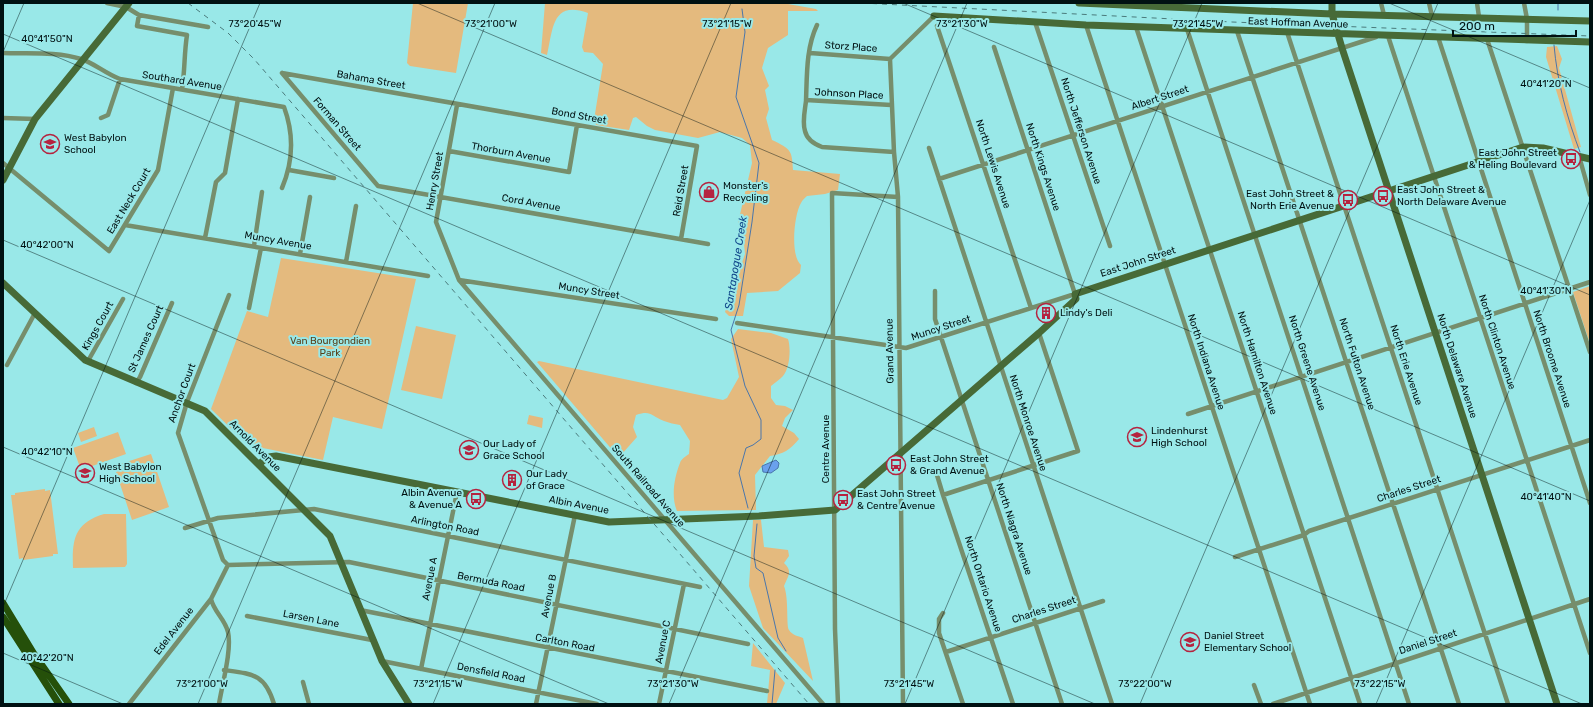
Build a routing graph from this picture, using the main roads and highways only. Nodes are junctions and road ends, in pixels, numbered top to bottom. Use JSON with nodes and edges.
{"nodes":[{"id":1,"x":3,"y":603,"type":"edge"},
{"id":2,"x":3,"y":617,"type":"edge"},
{"id":3,"x":59,"y":704,"type":"edge"},
{"id":4,"x":69,"y":704,"type":"edge"}],
"edges":[{"from":1,"to":4,"type":"main road"},
{"from":2,"to":3,"type":"main road"}]}
